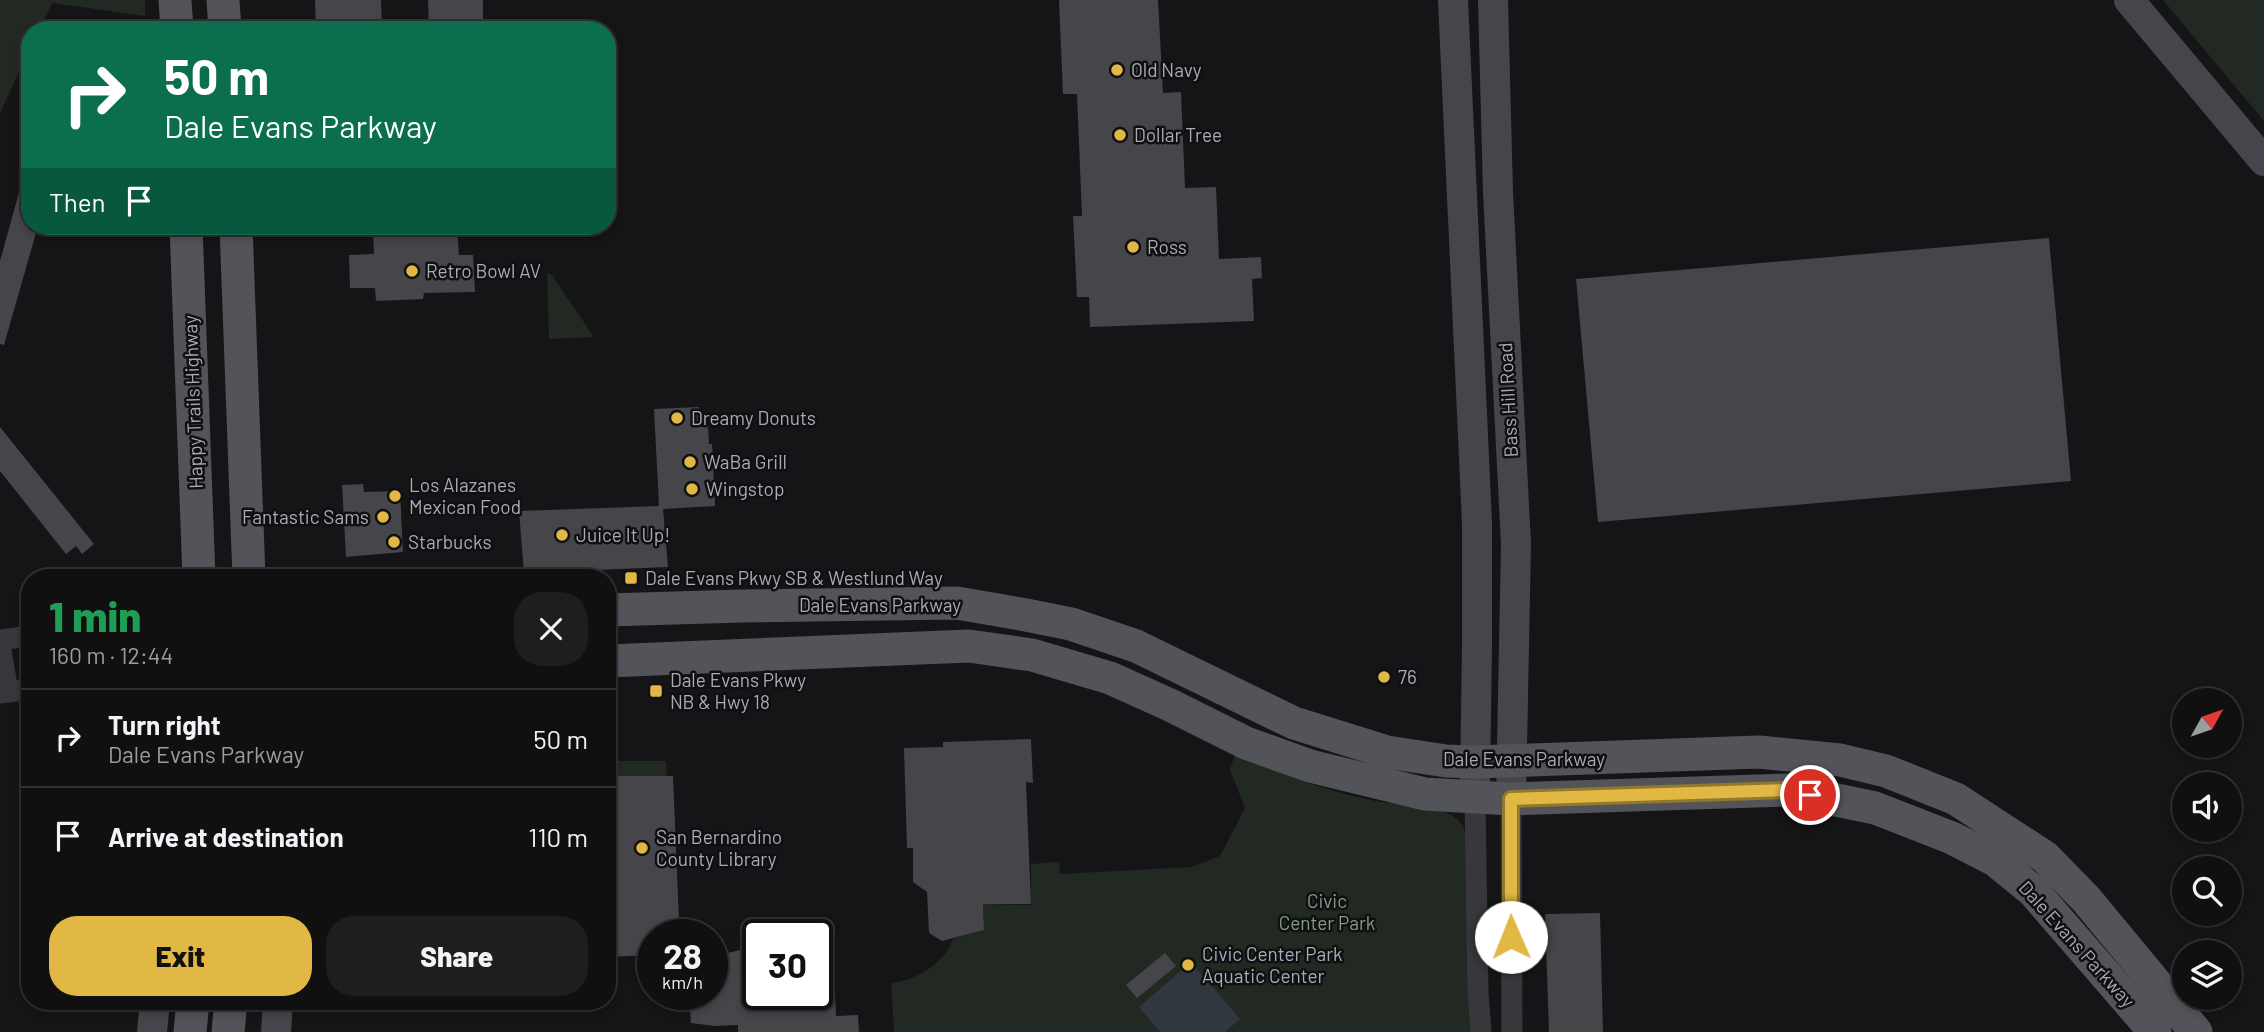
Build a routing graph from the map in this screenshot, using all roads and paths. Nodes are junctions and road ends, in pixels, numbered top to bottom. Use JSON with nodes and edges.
{"nodes":[{"id":1,"x":175,"y":0,"type":"edge"},
{"id":2,"x":223,"y":0,"type":"edge"},
{"id":3,"x":1453,"y":0,"type":"edge"},
{"id":4,"x":1493,"y":0,"type":"edge"},
{"id":5,"x":2129,"y":0,"type":"edge"},
{"id":6,"x":176,"y":21,"type":"edge"},
{"id":7,"x":224,"y":21,"type":"edge"},
{"id":8,"x":2264,"y":161,"type":"edge"},
{"id":9,"x":186,"y":235,"type":"edge"},
{"id":10,"x":236,"y":235,"type":"edge"},
{"id":11,"x":199,"y":569,"type":"edge"},
{"id":12,"x":249,"y":569,"type":"edge"},
{"id":13,"x":616,"y":610,"type":"edge"},
{"id":14,"x":21,"y":638,"type":"edge"},
{"id":15,"x":0,"y":642,"type":"edge"},
{"id":16,"x":616,"y":661,"type":"edge"},
{"id":17,"x":4,"y":693,"type":"edge"},
{"id":18,"x":1474,"y":762,"type":"junction"},
{"id":19,"x":1512,"y":762,"type":"junction"},
{"id":20,"x":1475,"y":798,"type":"junction"},
{"id":21,"x":1511,"y":799,"type":"junction"},
{"id":22,"x":154,"y":1010,"type":"edge"},
{"id":23,"x":191,"y":1010,"type":"edge"},
{"id":24,"x":229,"y":1010,"type":"edge"},
{"id":25,"x":277,"y":1010,"type":"edge"},
{"id":26,"x":152,"y":1032,"type":"edge"},
{"id":27,"x":190,"y":1032,"type":"edge"},
{"id":28,"x":228,"y":1032,"type":"edge"},
{"id":29,"x":276,"y":1032,"type":"edge"},
{"id":30,"x":1481,"y":1032,"type":"edge"},
{"id":31,"x":1512,"y":1032,"type":"edge"},
{"id":32,"x":2155,"y":1032,"type":"edge"},
{"id":33,"x":2196,"y":1032,"type":"edge"}],
"edges":[{"from":1,"to":6,"type":"main road"},
{"from":2,"to":7,"type":"main road"},
{"from":3,"to":18,"type":"main road","name":"Bass Hill Road"},
{"from":4,"to":19,"type":"main road","name":"Bass Hill Road"},
{"from":5,"to":8,"type":"main road"},
{"from":9,"to":11,"type":"main road","name":"Happy Trails Highway"},
{"from":10,"to":12,"type":"main road"},
{"from":13,"to":18,"type":"main road","name":"Dale Evans Parkway"},
{"from":14,"to":15,"type":"street"},
{"from":15,"to":17,"type":"street"},
{"from":16,"to":20,"type":"main road","name":"Dale Evans Parkway"},
{"from":18,"to":19,"type":"main road","name":"Dale Evans Parkway"},
{"from":18,"to":20,"type":"main road","name":"Bass Hill Road"},
{"from":19,"to":21,"type":"main road","name":"Bass Hill Road"},
{"from":19,"to":33,"type":"main road","name":"Dale Evans Parkway"},
{"from":20,"to":21,"type":"main road","name":"Dale Evans Parkway"},
{"from":20,"to":30,"type":"street"},
{"from":21,"to":31,"type":"street"},
{"from":21,"to":32,"type":"main road","name":"Dale Evans Parkway"},
{"from":22,"to":26,"type":"main road"},
{"from":23,"to":27,"type":"main road"},
{"from":24,"to":28,"type":"main road"},
{"from":25,"to":29,"type":"main road"}]}
